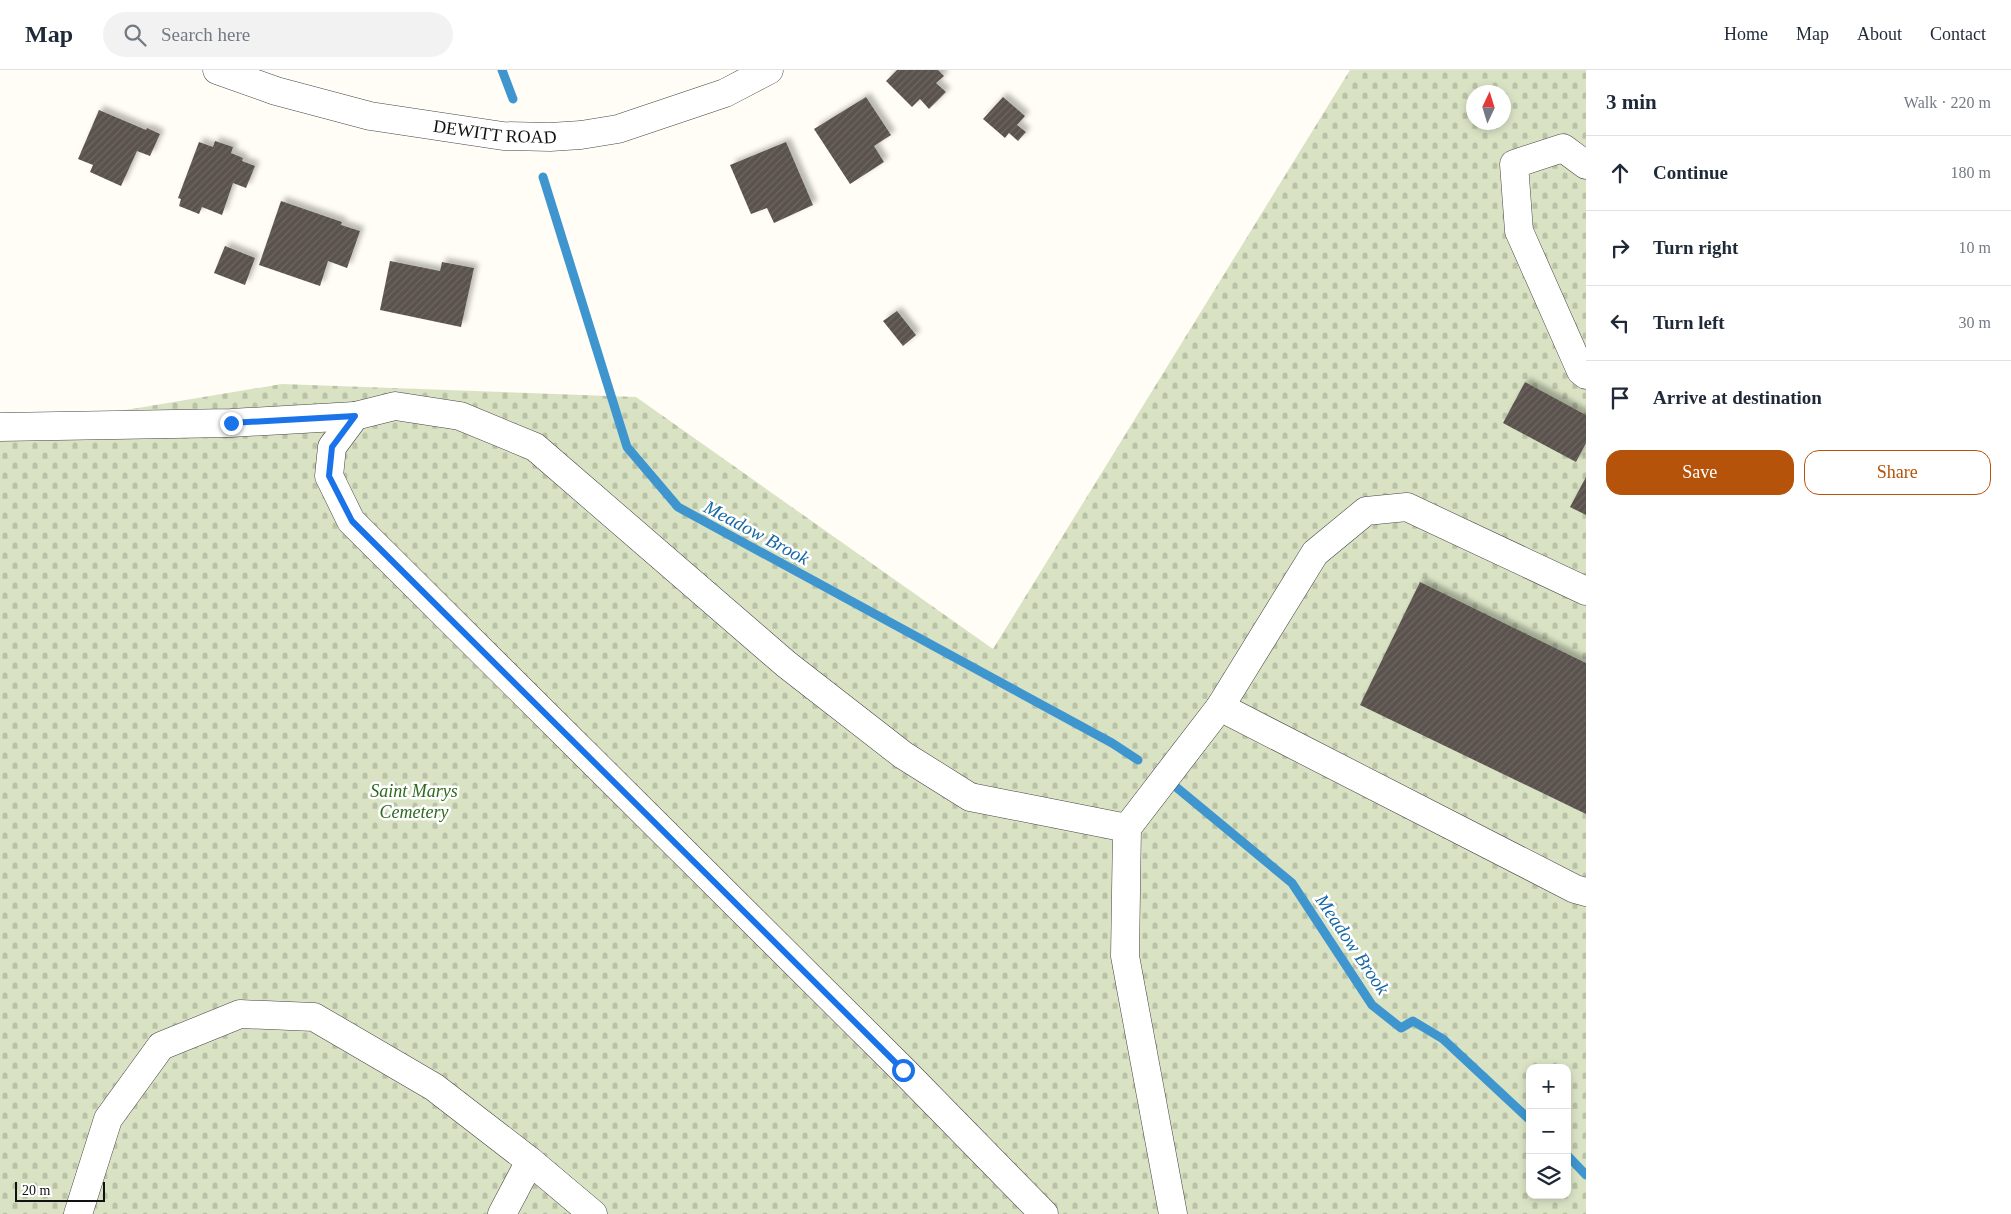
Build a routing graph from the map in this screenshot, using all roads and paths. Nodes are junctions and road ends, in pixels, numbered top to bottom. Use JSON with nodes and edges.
{"nodes":[{"id":1,"x":217,"y":70,"type":"edge"},
{"id":2,"x":769,"y":70,"type":"edge"},
{"id":3,"x":1586,"y":165,"type":"edge"},
{"id":4,"x":1586,"y":375,"type":"edge"},
{"id":5,"x":355,"y":416,"type":"junction"},
{"id":6,"x":0,"y":427,"type":"edge"},
{"id":7,"x":1586,"y":591,"type":"edge"},
{"id":8,"x":1220,"y":707,"type":"junction"},
{"id":9,"x":1127,"y":828,"type":"junction"},
{"id":10,"x":1586,"y":892,"type":"edge"},
{"id":11,"x":530,"y":1161,"type":"junction"},
{"id":12,"x":78,"y":1214,"type":"edge"},
{"id":13,"x":502,"y":1214,"type":"edge"},
{"id":14,"x":593,"y":1214,"type":"edge"},
{"id":15,"x":1044,"y":1214,"type":"edge"},
{"id":16,"x":1173,"y":1214,"type":"edge"}],
"edges":[{"from":1,"to":2,"type":"street","name":"DEWITT ROAD"},
{"from":3,"to":4,"type":"street"},
{"from":5,"to":6,"type":"street"},
{"from":5,"to":9,"type":"street"},
{"from":5,"to":15,"type":"street"},
{"from":7,"to":8,"type":"street"},
{"from":8,"to":9,"type":"street"},
{"from":8,"to":10,"type":"street"},
{"from":9,"to":16,"type":"street"},
{"from":11,"to":12,"type":"street"},
{"from":11,"to":13,"type":"street"},
{"from":11,"to":14,"type":"street"}]}
